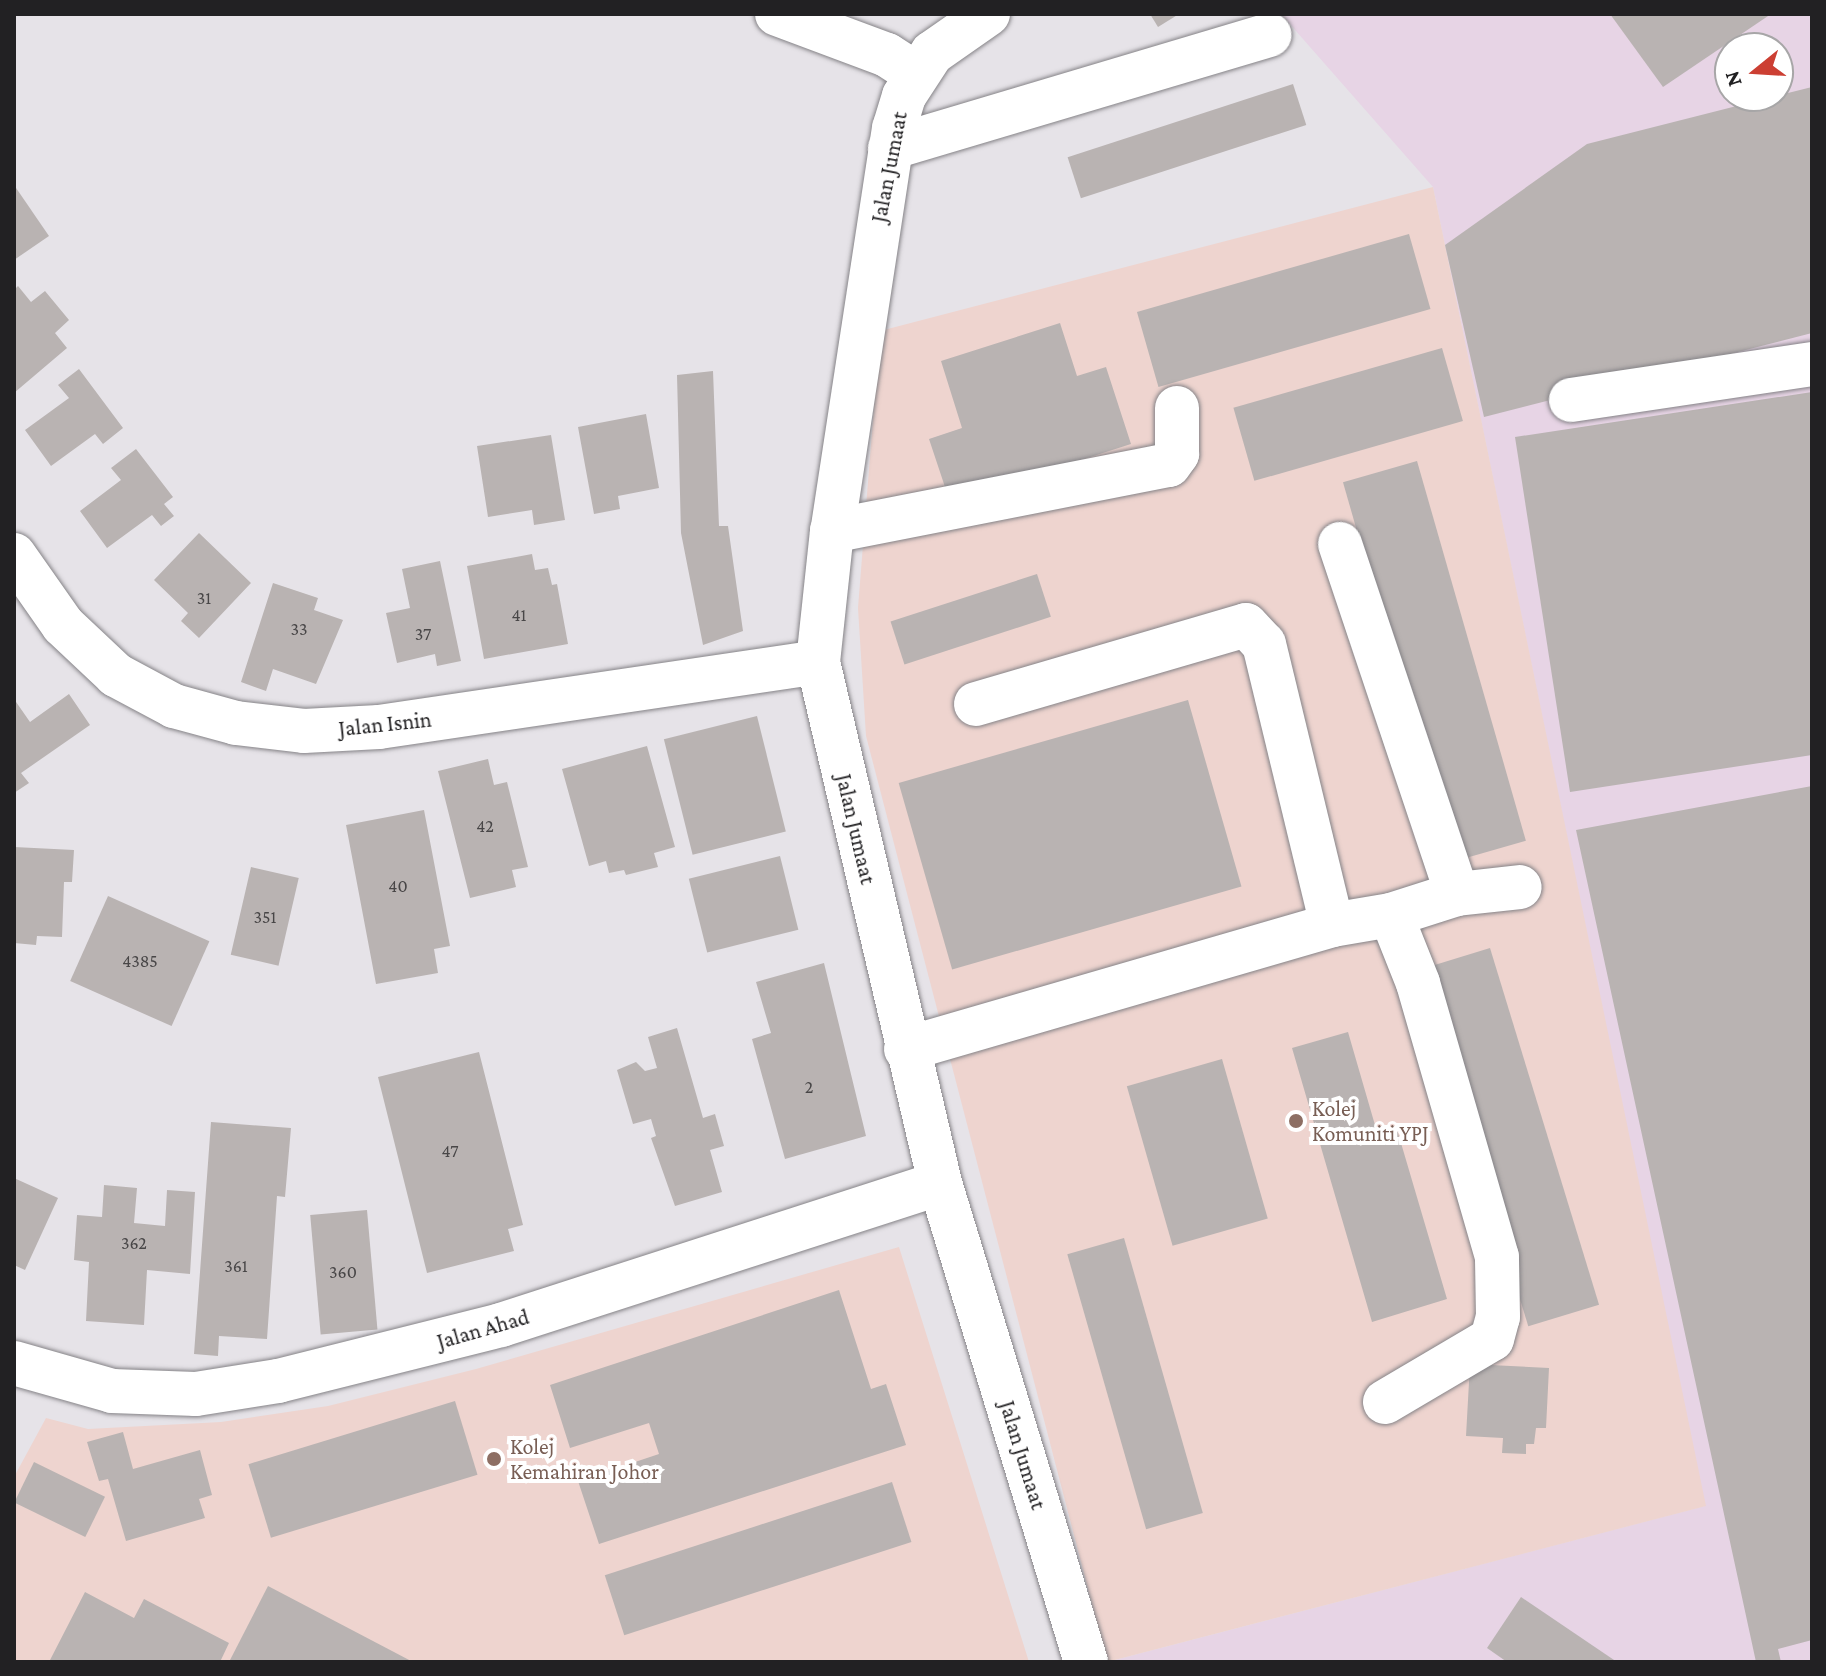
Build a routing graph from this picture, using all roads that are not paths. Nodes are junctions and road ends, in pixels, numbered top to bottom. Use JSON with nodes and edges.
{"nodes":[{"id":1,"x":777,"y":14,"type":"edge"},
{"id":2,"x":988,"y":14,"type":"edge"},
{"id":3,"x":1270,"y":35,"type":"dead end"},
{"id":4,"x":916,"y":74,"type":"junction"},
{"id":5,"x":890,"y":148,"type":"junction"},
{"id":6,"x":1812,"y":364,"type":"edge"},
{"id":7,"x":1571,"y":400,"type":"dead end"},
{"id":8,"x":1177,"y":408,"type":"dead end"},
{"id":9,"x":832,"y":531,"type":"junction"},
{"id":10,"x":1340,"y":544,"type":"dead end"},
{"id":11,"x":14,"y":555,"type":"edge"},
{"id":12,"x":818,"y":662,"type":"junction"},
{"id":13,"x":976,"y":704,"type":"dead end"},
{"id":14,"x":1520,"y":887,"type":"dead end"},
{"id":15,"x":1457,"y":894,"type":"junction"},
{"id":16,"x":1391,"y":915,"type":"junction"},
{"id":17,"x":1332,"y":925,"type":"junction"},
{"id":18,"x":906,"y":1049,"type":"junction"},
{"id":19,"x":940,"y":1183,"type":"junction"},
{"id":20,"x":14,"y":1363,"type":"edge"},
{"id":21,"x":1385,"y":1402,"type":"dead end"},
{"id":22,"x":1086,"y":1662,"type":"edge"}],
"edges":[{"from":1,"to":4,"type":"street"},
{"from":2,"to":4,"type":"street","name":"Jalan Jumaat"},
{"from":3,"to":5,"type":"street"},
{"from":4,"to":5,"type":"street","name":"Jalan Jumaat"},
{"from":5,"to":9,"type":"street","name":"Jalan Jumaat"},
{"from":6,"to":7,"type":"street"},
{"from":8,"to":9,"type":"street"},
{"from":9,"to":12,"type":"street","name":"Jalan Jumaat"},
{"from":10,"to":15,"type":"street"},
{"from":11,"to":12,"type":"street","name":"Jalan Isnin"},
{"from":12,"to":18,"type":"street","name":"Jalan Jumaat"},
{"from":13,"to":17,"type":"street"},
{"from":14,"to":15,"type":"street"},
{"from":15,"to":16,"type":"street"},
{"from":16,"to":17,"type":"street"},
{"from":16,"to":21,"type":"street"},
{"from":17,"to":18,"type":"street"},
{"from":18,"to":19,"type":"street","name":"Jalan Jumaat"},
{"from":19,"to":20,"type":"street","name":"Jalan Ahad"},
{"from":19,"to":22,"type":"street","name":"Jalan Jumaat"}]}
